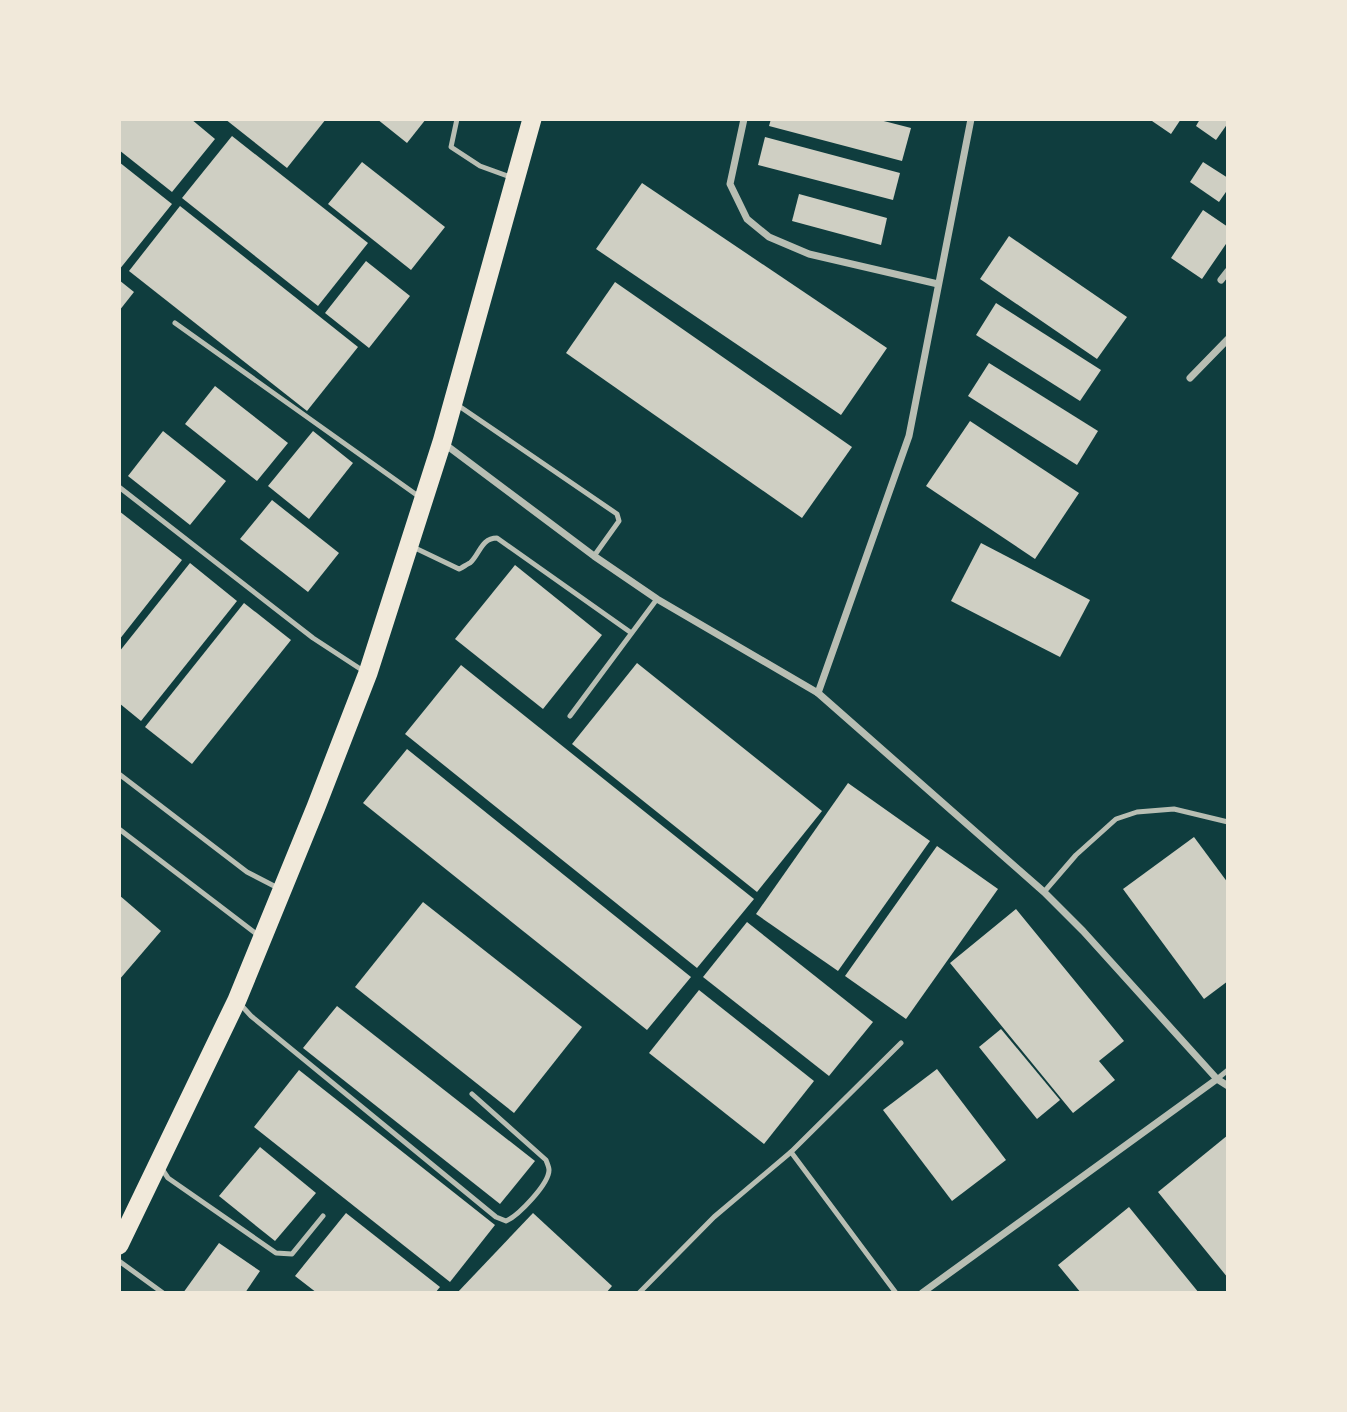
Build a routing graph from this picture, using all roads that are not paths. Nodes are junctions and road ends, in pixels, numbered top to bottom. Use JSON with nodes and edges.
{"nodes":[{"id":1,"x":457,"y":119,"type":"edge"},
{"id":2,"x":532,"y":119,"type":"edge"},
{"id":3,"x":744,"y":119,"type":"edge"},
{"id":4,"x":971,"y":119,"type":"edge"},
{"id":5,"x":516,"y":179,"type":"junction"},
{"id":6,"x":1228,"y":271,"type":"edge"},
{"id":7,"x":1221,"y":280,"type":"dead end"},
{"id":8,"x":938,"y":284,"type":"junction"},
{"id":9,"x":175,"y":323,"type":"dead end"},
{"id":10,"x":1228,"y":339,"type":"edge"},
{"id":11,"x":1190,"y":378,"type":"dead end"},
{"id":12,"x":453,"y":402,"type":"junction"},
{"id":13,"x":442,"y":442,"type":"junction"},
{"id":14,"x":119,"y":487,"type":"edge"},
{"id":15,"x":424,"y":499,"type":"junction"},
{"id":16,"x":410,"y":546,"type":"junction"},
{"id":17,"x":594,"y":556,"type":"junction"},
{"id":18,"x":657,"y":599,"type":"junction"},
{"id":19,"x":630,"y":632,"type":"junction"},
{"id":20,"x":368,"y":673,"type":"junction"},
{"id":21,"x":818,"y":694,"type":"junction"},
{"id":22,"x":570,"y":716,"type":"dead end"},
{"id":23,"x":119,"y":774,"type":"edge"},
{"id":24,"x":1228,"y":822,"type":"edge"},
{"id":25,"x":119,"y":829,"type":"edge"},
{"id":26,"x":283,"y":890,"type":"junction"},
{"id":27,"x":1044,"y":892,"type":"junction"},
{"id":28,"x":262,"y":937,"type":"junction"},
{"id":29,"x":237,"y":1000,"type":"junction"},
{"id":30,"x":901,"y":1044,"type":"dead end"},
{"id":31,"x":1228,"y":1070,"type":"edge"},
{"id":32,"x":1217,"y":1079,"type":"junction"},
{"id":33,"x":1228,"y":1086,"type":"edge"},
{"id":34,"x":472,"y":1094,"type":"dead end"},
{"id":35,"x":791,"y":1152,"type":"junction"},
{"id":36,"x":159,"y":1164,"type":"junction"},
{"id":37,"x":323,"y":1216,"type":"dead end"},
{"id":38,"x":119,"y":1245,"type":"edge"},
{"id":39,"x":119,"y":1261,"type":"edge"},
{"id":40,"x":163,"y":1293,"type":"edge"},
{"id":41,"x":639,"y":1293,"type":"edge"},
{"id":42,"x":896,"y":1293,"type":"edge"},
{"id":43,"x":922,"y":1293,"type":"edge"}],
"edges":[{"from":1,"to":5,"type":"lane"},
{"from":2,"to":5,"type":"highway"},
{"from":3,"to":8,"type":"street"},
{"from":4,"to":8,"type":"street"},
{"from":5,"to":12,"type":"highway"},
{"from":6,"to":7,"type":"street"},
{"from":8,"to":21,"type":"street"},
{"from":9,"to":15,"type":"lane"},
{"from":10,"to":11,"type":"street"},
{"from":12,"to":13,"type":"highway"},
{"from":12,"to":17,"type":"lane"},
{"from":13,"to":15,"type":"highway"},
{"from":13,"to":17,"type":"street"},
{"from":14,"to":20,"type":"lane"},
{"from":15,"to":16,"type":"highway"},
{"from":16,"to":19,"type":"lane"},
{"from":16,"to":20,"type":"highway"},
{"from":17,"to":18,"type":"street"},
{"from":18,"to":19,"type":"lane"},
{"from":18,"to":21,"type":"street"},
{"from":19,"to":22,"type":"lane"},
{"from":20,"to":26,"type":"highway"},
{"from":21,"to":27,"type":"street"},
{"from":23,"to":26,"type":"lane"},
{"from":24,"to":27,"type":"lane"},
{"from":25,"to":28,"type":"lane"},
{"from":26,"to":28,"type":"highway"},
{"from":27,"to":32,"type":"street"},
{"from":28,"to":29,"type":"highway"},
{"from":29,"to":34,"type":"lane"},
{"from":29,"to":36,"type":"highway"},
{"from":30,"to":35,"type":"lane"},
{"from":31,"to":32,"type":"lane"},
{"from":32,"to":33,"type":"street"},
{"from":32,"to":43,"type":"street"},
{"from":35,"to":41,"type":"lane"},
{"from":35,"to":42,"type":"lane"},
{"from":36,"to":37,"type":"lane"},
{"from":36,"to":38,"type":"highway"},
{"from":39,"to":40,"type":"lane"}]}
